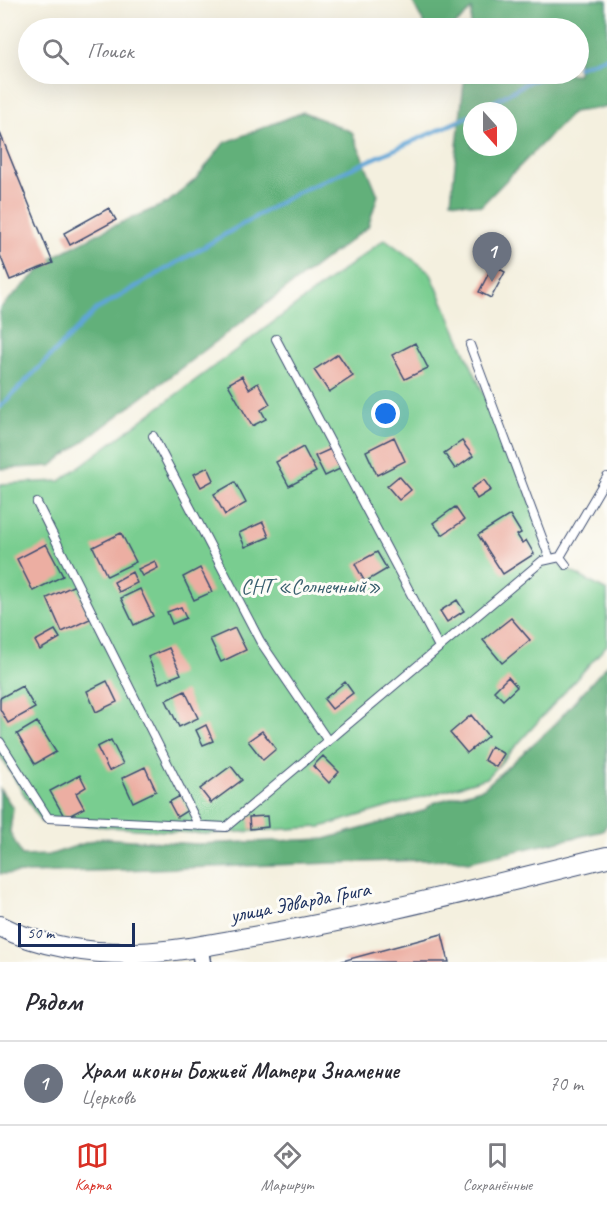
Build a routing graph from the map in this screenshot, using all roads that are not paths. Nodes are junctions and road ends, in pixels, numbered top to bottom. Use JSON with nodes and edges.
{"nodes":[{"id":1,"x":276,"y":339,"type":"dead end"},
{"id":2,"x":470,"y":345,"type":"dead end"},
{"id":3,"x":153,"y":436,"type":"dead end"},
{"id":4,"x":607,"y":477,"type":"edge"},
{"id":5,"x":37,"y":503,"type":"dead end"},
{"id":6,"x":560,"y":557,"type":"junction"},
{"id":7,"x":550,"y":559,"type":"junction"},
{"id":8,"x":566,"y":566,"type":"dead end"},
{"id":9,"x":439,"y":647,"type":"junction"},
{"id":10,"x":328,"y":741,"type":"junction"},
{"id":11,"x":0,"y":742,"type":"edge"},
{"id":12,"x":199,"y":826,"type":"junction"},
{"id":13,"x":607,"y":857,"type":"edge"},
{"id":14,"x":0,"y":926,"type":"edge"},
{"id":15,"x":200,"y":954,"type":"edge"}],
"edges":[{"from":1,"to":9,"type":"lane"},
{"from":2,"to":7,"type":"lane"},
{"from":3,"to":10,"type":"lane"},
{"from":4,"to":6,"type":"lane"},
{"from":5,"to":12,"type":"lane"},
{"from":6,"to":7,"type":"lane"},
{"from":6,"to":8,"type":"lane"},
{"from":7,"to":9,"type":"lane"},
{"from":9,"to":10,"type":"lane"},
{"from":10,"to":12,"type":"lane"},
{"from":11,"to":12,"type":"lane"},
{"from":13,"to":15,"type":"street","name":"улица Эдварда Грига"},
{"from":14,"to":15,"type":"street","name":"улица Эдварда Грига"}]}
